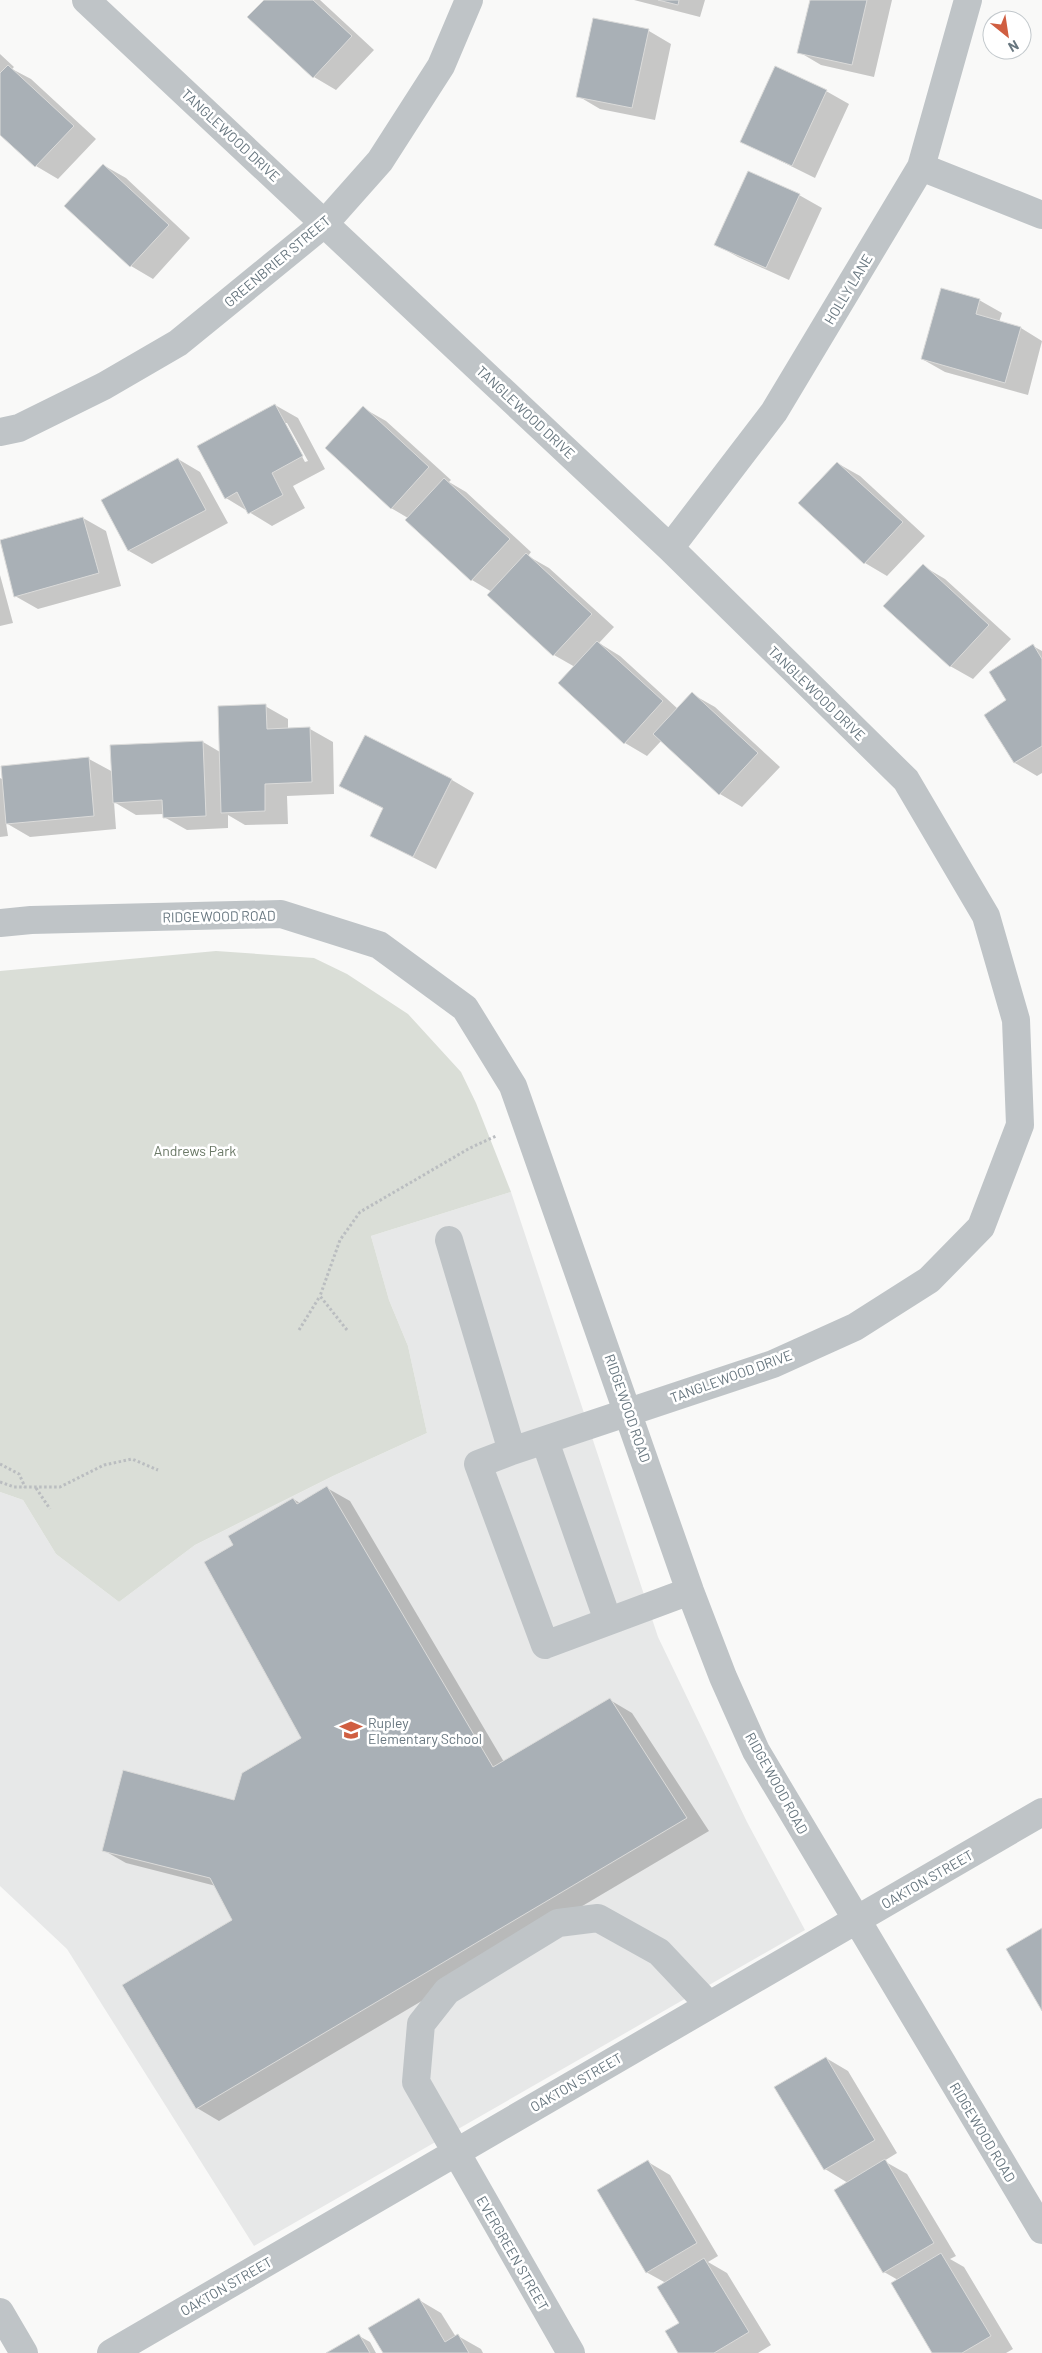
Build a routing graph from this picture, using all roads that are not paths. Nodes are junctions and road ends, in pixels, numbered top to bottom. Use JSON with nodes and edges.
{"nodes":[{"id":1,"x":86,"y":0,"type":"edge"},
{"id":2,"x":469,"y":0,"type":"edge"},
{"id":3,"x":968,"y":0,"type":"edge"},
{"id":4,"x":921,"y":167,"type":"junction"},
{"id":5,"x":1042,"y":215,"type":"edge"},
{"id":6,"x":325,"y":223,"type":"junction"},
{"id":7,"x":0,"y":432,"type":"edge"},
{"id":8,"x":670,"y":548,"type":"junction"},
{"id":9,"x":0,"y":923,"type":"edge"},
{"id":10,"x":449,"y":1240,"type":"dead end"},
{"id":11,"x":629,"y":1412,"type":"junction"},
{"id":12,"x":545,"y":1441,"type":"junction"},
{"id":13,"x":512,"y":1451,"type":"junction"},
{"id":14,"x":690,"y":1591,"type":"junction"},
{"id":15,"x":608,"y":1621,"type":"junction"},
{"id":16,"x":1042,"y":1812,"type":"edge"},
{"id":17,"x":856,"y":1920,"type":"junction"},
{"id":18,"x":709,"y":2005,"type":"junction"},
{"id":19,"x":455,"y":2153,"type":"junction"},
{"id":20,"x":1042,"y":2230,"type":"edge"},
{"id":21,"x":0,"y":2312,"type":"edge"},
{"id":22,"x":24,"y":2353,"type":"edge"},
{"id":23,"x":111,"y":2353,"type":"edge"},
{"id":24,"x":571,"y":2353,"type":"edge"}],
"edges":[{"from":1,"to":6,"type":"street","name":"TANGLEWOOD DRIVE"},
{"from":2,"to":6,"type":"street","name":"GREENBRIER STREET"},
{"from":3,"to":4,"type":"street","name":"HOLLY LANE"},
{"from":4,"to":5,"type":"street"},
{"from":4,"to":8,"type":"street","name":"HOLLY LANE"},
{"from":6,"to":7,"type":"street","name":"GREENBRIER STREET"},
{"from":6,"to":8,"type":"street","name":"TANGLEWOOD DRIVE"},
{"from":8,"to":11,"type":"street","name":"TANGLEWOOD DRIVE"},
{"from":9,"to":11,"type":"street","name":"RIDGEWOOD ROAD"},
{"from":10,"to":13,"type":"street"},
{"from":11,"to":12,"type":"street","name":"TANGLEWOOD DRIVE"},
{"from":11,"to":14,"type":"street","name":"RIDGEWOOD ROAD"},
{"from":12,"to":13,"type":"street","name":"TANGLEWOOD DRIVE"},
{"from":12,"to":15,"type":"street"},
{"from":13,"to":15,"type":"street","name":"TANGLEWOOD DRIVE"},
{"from":14,"to":15,"type":"street"},
{"from":14,"to":17,"type":"street","name":"RIDGEWOOD ROAD"},
{"from":16,"to":17,"type":"street","name":"OAKTON STREET"},
{"from":17,"to":18,"type":"street","name":"OAKTON STREET"},
{"from":17,"to":20,"type":"street","name":"RIDGEWOOD ROAD"},
{"from":18,"to":19,"type":"street","name":"OAKTON STREET"},
{"from":18,"to":19,"type":"street","name":"EVERGREEN STREET"},
{"from":19,"to":23,"type":"street","name":"OAKTON STREET"},
{"from":19,"to":24,"type":"street","name":"EVERGREEN STREET"},
{"from":21,"to":22,"type":"street"}]}
